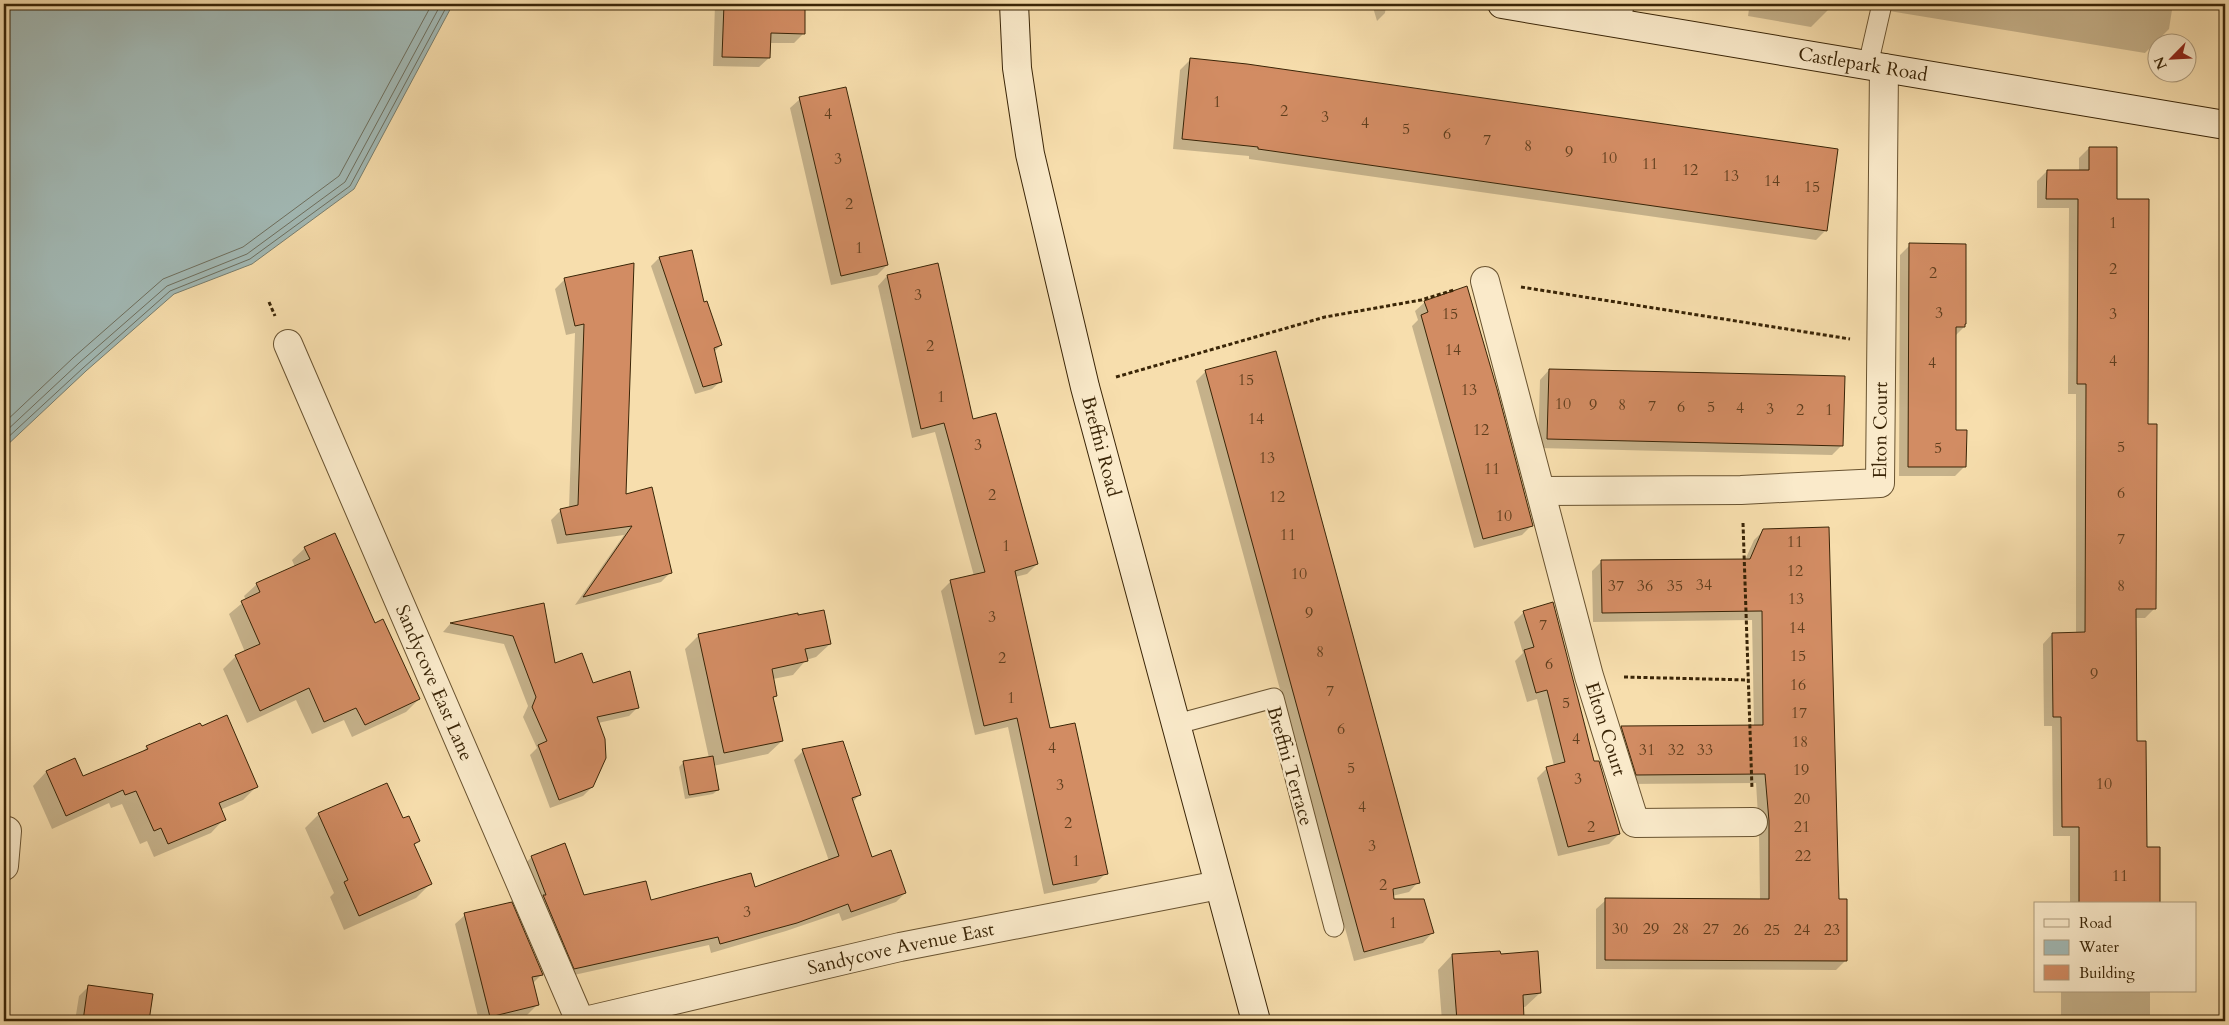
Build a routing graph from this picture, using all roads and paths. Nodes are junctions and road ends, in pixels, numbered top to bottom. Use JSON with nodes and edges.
{"nodes":[{"id":1,"x":1014,"y":4,"type":"edge"},
{"id":2,"x":1502,"y":4,"type":"edge"},
{"id":3,"x":1882,"y":4,"type":"edge"},
{"id":4,"x":1618,"y":13,"type":"edge"},
{"id":5,"x":1876,"y":66,"type":"junction"},
{"id":6,"x":2225,"y":125,"type":"edge"},
{"id":7,"x":1485,"y":281,"type":"dead end"},
{"id":8,"x":288,"y":344,"type":"dead end"},
{"id":9,"x":1741,"y":490,"type":"junction"},
{"id":10,"x":1541,"y":491,"type":"junction"},
{"id":11,"x":1589,"y":676,"type":"junction"},
{"id":12,"x":1748,"y":680,"type":"junction"},
{"id":13,"x":1177,"y":724,"type":"junction"},
{"id":14,"x":1753,"y":822,"type":"joint"},
{"id":15,"x":7,"y":831,"type":"dead end"},
{"id":16,"x":4,"y":866,"type":"edge"},
{"id":17,"x":1219,"y":885,"type":"junction"},
{"id":18,"x":1334,"y":927,"type":"dead end"},
{"id":19,"x":580,"y":1021,"type":"edge"},
{"id":20,"x":585,"y":1021,"type":"edge"},
{"id":21,"x":1256,"y":1021,"type":"edge"}],
"edges":[{"from":1,"to":13,"type":"street","name":"Breffni Road"},
{"from":2,"to":4,"type":"street","name":"Castlepark Road"},
{"from":3,"to":5,"type":"lane"},
{"from":4,"to":5,"type":"street","name":"Castlepark Road"},
{"from":5,"to":6,"type":"street","name":"Castlepark Road"},
{"from":5,"to":9,"type":"street","name":"Elton Court"},
{"from":7,"to":10,"type":"street","name":"Elton Court"},
{"from":8,"to":19,"type":"street","name":"Sandycove East Lane"},
{"from":9,"to":10,"type":"street","name":"Elton Court"},
{"from":9,"to":12,"type":"path"},
{"from":10,"to":11,"type":"street","name":"Elton Court"},
{"from":11,"to":12,"type":"path"},
{"from":11,"to":14,"type":"street","name":"Elton Court"},
{"from":12,"to":14,"type":"path"},
{"from":13,"to":17,"type":"street","name":"Breffni Road"},
{"from":13,"to":18,"type":"lane","name":"Breffni Terrace"},
{"from":15,"to":16,"type":"street"},
{"from":17,"to":20,"type":"street","name":"Sandycove Avenue East"},
{"from":17,"to":21,"type":"street","name":"Breffni Road"}]}
